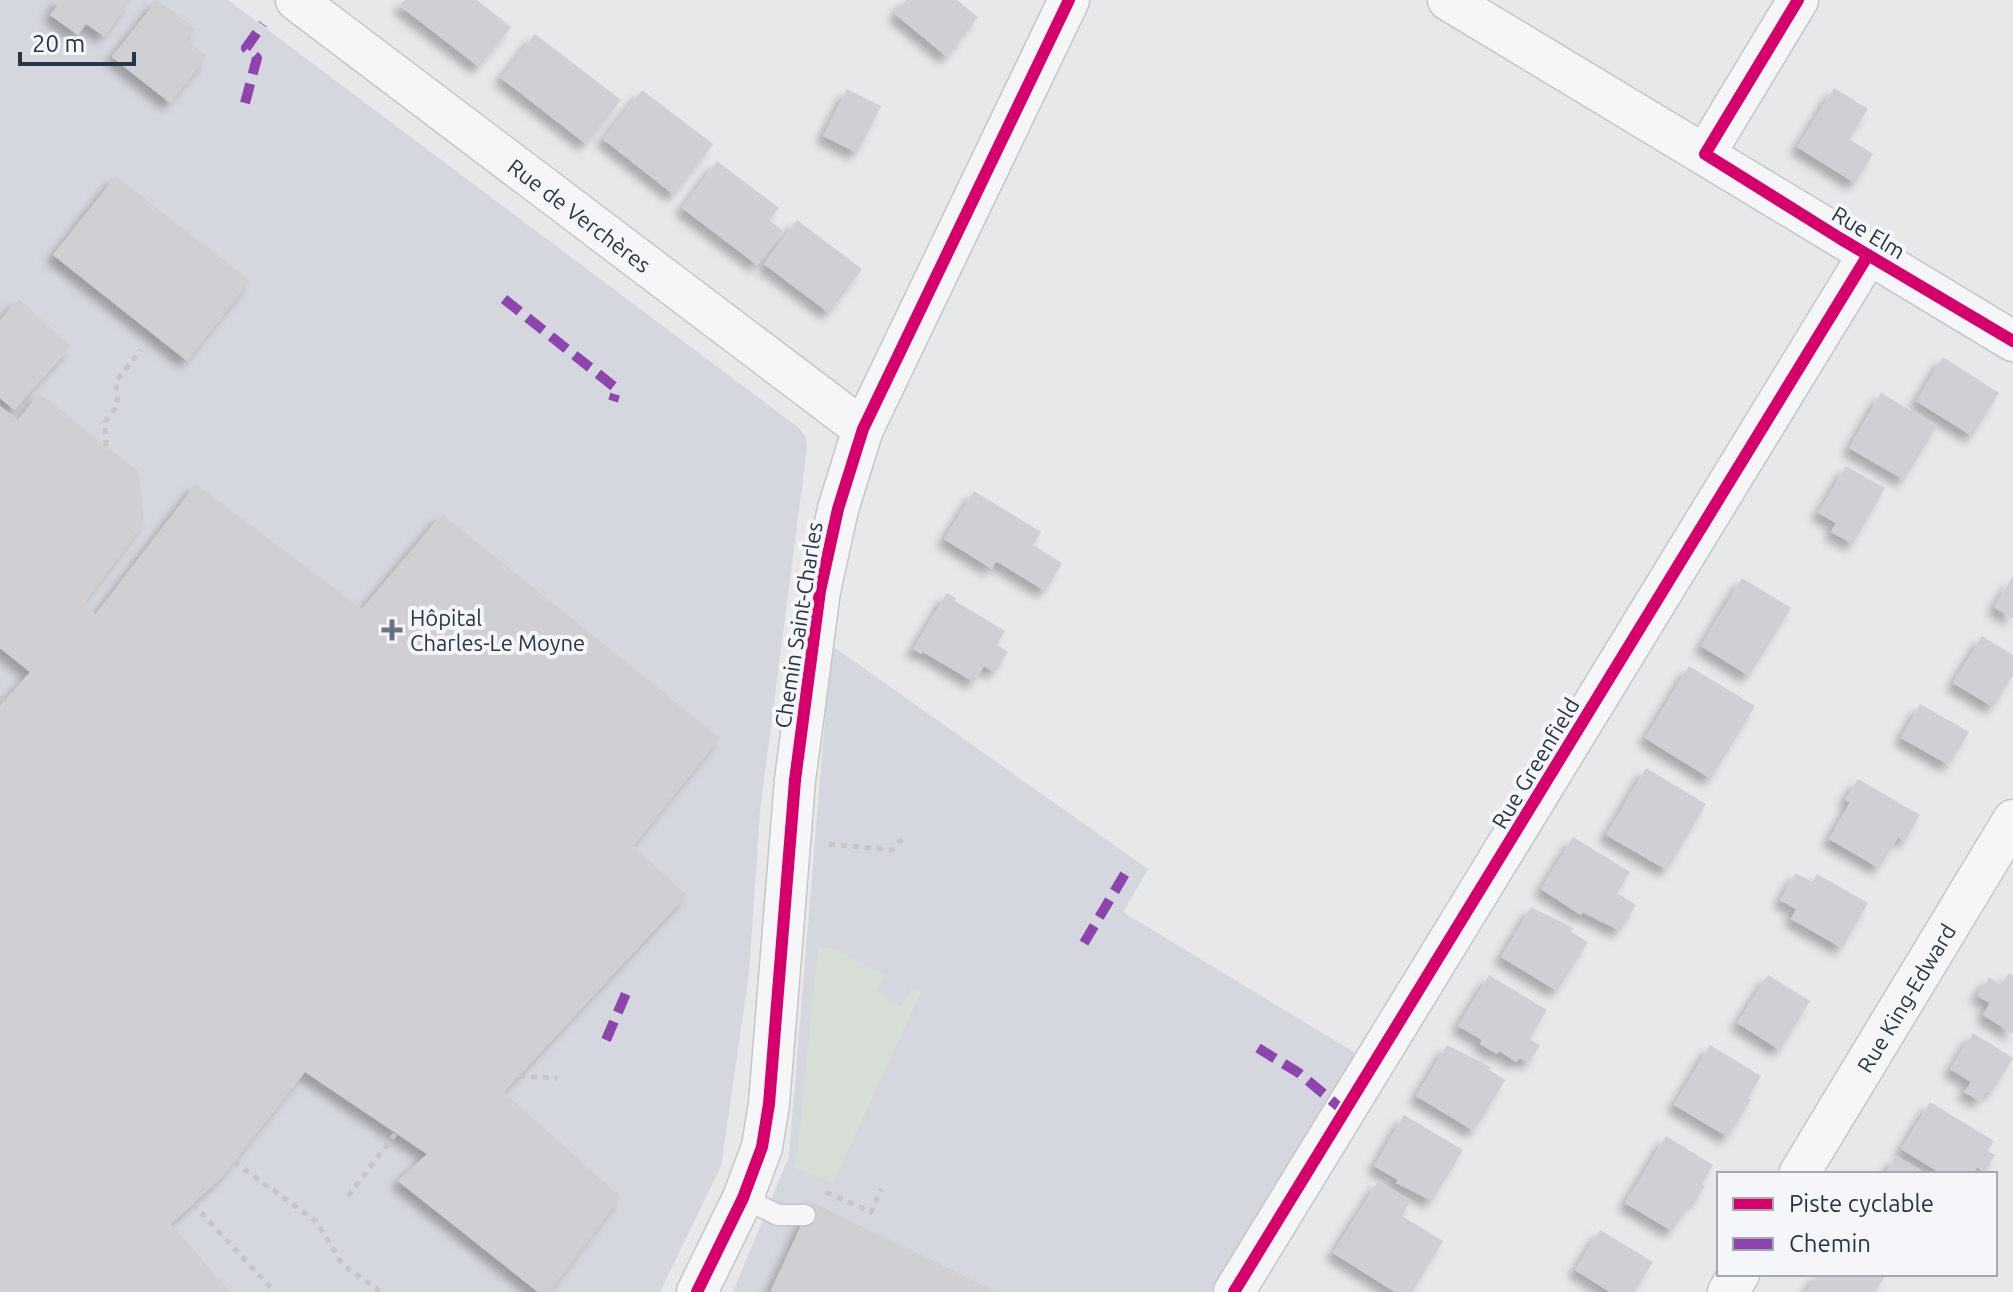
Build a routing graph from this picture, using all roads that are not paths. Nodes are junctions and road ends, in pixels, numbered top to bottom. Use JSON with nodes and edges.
{"nodes":[{"id":1,"x":296,"y":0,"type":"edge"},
{"id":2,"x":1448,"y":0,"type":"edge"},
{"id":3,"x":1798,"y":0,"type":"edge"},
{"id":4,"x":1065,"y":2,"type":"edge"},
{"id":5,"x":1705,"y":154,"type":"junction"},
{"id":6,"x":1868,"y":255,"type":"junction"},
{"id":7,"x":2013,"y":341,"type":"edge"},
{"id":8,"x":863,"y":429,"type":"junction"},
{"id":9,"x":2013,"y":820,"type":"edge"},
{"id":10,"x":1800,"y":1172,"type":"edge"},
{"id":11,"x":760,"y":1207,"type":"junction"},
{"id":12,"x":801,"y":1225,"type":"dead end"},
{"id":13,"x":697,"y":1292,"type":"edge"},
{"id":14,"x":1234,"y":1292,"type":"edge"}],
"edges":[{"from":1,"to":8,"type":"street","name":"Rue de Verchères"},
{"from":2,"to":5,"type":"street","name":"Rue Elm"},
{"from":3,"to":5,"type":"street"},
{"from":4,"to":8,"type":"street","name":"Chemin Saint-Charles"},
{"from":5,"to":6,"type":"street","name":"Rue Elm"},
{"from":6,"to":7,"type":"street","name":"Rue Elm"},
{"from":6,"to":14,"type":"street","name":"Rue Greenfield"},
{"from":8,"to":11,"type":"street","name":"Chemin Saint-Charles"},
{"from":9,"to":10,"type":"street","name":"Rue King-Edward"},
{"from":11,"to":12,"type":"lane"},
{"from":11,"to":13,"type":"street","name":"Chemin Saint-Charles"}]}
